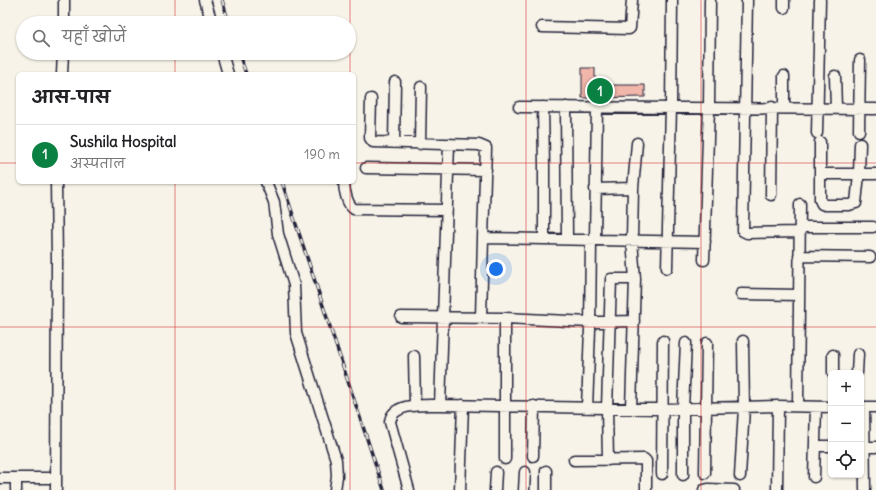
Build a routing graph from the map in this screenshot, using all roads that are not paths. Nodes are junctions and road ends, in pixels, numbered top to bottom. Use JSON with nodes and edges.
{"nodes":[{"id":1,"x":64,"y":0,"type":"edge"},
{"id":2,"x":205,"y":0,"type":"edge"},
{"id":3,"x":632,"y":0,"type":"edge"},
{"id":4,"x":672,"y":0,"type":"edge"},
{"id":5,"x":710,"y":0,"type":"edge"},
{"id":6,"x":747,"y":0,"type":"edge"},
{"id":7,"x":820,"y":0,"type":"edge"},
{"id":8,"x":64,"y":16,"type":"edge"},
{"id":9,"x":210,"y":16,"type":"edge"},
{"id":10,"x":542,"y":27,"type":"dead end"},
{"id":11,"x":63,"y":60,"type":"edge"},
{"id":12,"x":224,"y":60,"type":"edge"},
{"id":13,"x":860,"y":60,"type":"dead end"},
{"id":14,"x":62,"y":72,"type":"edge"},
{"id":15,"x":227,"y":72,"type":"edge"},
{"id":16,"x":784,"y":76,"type":"dead end"},
{"id":17,"x":835,"y":76,"type":"dead end"},
{"id":18,"x":395,"y":82,"type":"dead end"},
{"id":19,"x":421,"y":87,"type":"dead end"},
{"id":20,"x":371,"y":99,"type":"dead end"},
{"id":21,"x":519,"y":106,"type":"dead end"},
{"id":22,"x":543,"y":107,"type":"junction"},
{"id":23,"x":566,"y":107,"type":"junction"},
{"id":24,"x":597,"y":107,"type":"junction"},
{"id":25,"x":709,"y":107,"type":"junction"},
{"id":26,"x":746,"y":107,"type":"junction"},
{"id":27,"x":772,"y":107,"type":"junction"},
{"id":28,"x":784,"y":107,"type":"junction"},
{"id":29,"x":671,"y":108,"type":"junction"},
{"id":30,"x":818,"y":108,"type":"junction"},
{"id":31,"x":836,"y":108,"type":"junction"},
{"id":32,"x":860,"y":108,"type":"junction"},
{"id":33,"x":876,"y":108,"type":"edge"},
{"id":34,"x":859,"y":131,"type":"dead end"},
{"id":35,"x":394,"y":143,"type":"junction"},
{"id":36,"x":637,"y":143,"type":"dead end"},
{"id":37,"x":420,"y":144,"type":"junction"},
{"id":38,"x":449,"y":144,"type":"junction"},
{"id":39,"x":860,"y":144,"type":"dead end"},
{"id":40,"x":366,"y":168,"type":"dead end"},
{"id":41,"x":449,"y":170,"type":"junction"},
{"id":42,"x":486,"y":170,"type":"junction"},
{"id":43,"x":820,"y":174,"type":"junction"},
{"id":44,"x":859,"y":174,"type":"junction"},
{"id":45,"x":876,"y":174,"type":"edge"},
{"id":46,"x":56,"y":184,"type":"edge"},
{"id":47,"x":267,"y":184,"type":"edge"},
{"id":48,"x":344,"y":184,"type":"edge"},
{"id":49,"x":633,"y":188,"type":"junction"},
{"id":50,"x":595,"y":189,"type":"junction"},
{"id":51,"x":771,"y":195,"type":"dead end"},
{"id":52,"x":800,"y":204,"type":"dead end"},
{"id":53,"x":447,"y":210,"type":"junction"},
{"id":54,"x":873,"y":227,"type":"dead end"},
{"id":55,"x":800,"y":230,"type":"junction"},
{"id":56,"x":483,"y":238,"type":"junction"},
{"id":57,"x":544,"y":239,"type":"junction"},
{"id":58,"x":567,"y":240,"type":"junction"},
{"id":59,"x":593,"y":240,"type":"junction"},
{"id":60,"x":632,"y":240,"type":"junction"},
{"id":61,"x":668,"y":241,"type":"junction"},
{"id":62,"x":705,"y":242,"type":"junction"},
{"id":63,"x":799,"y":256,"type":"junction"},
{"id":64,"x":870,"y":257,"type":"dead end"},
{"id":65,"x":704,"y":260,"type":"dead end"},
{"id":66,"x":667,"y":268,"type":"dead end"},
{"id":67,"x":635,"y":279,"type":"junction"},
{"id":68,"x":741,"y":294,"type":"dead end"},
{"id":69,"x":798,"y":296,"type":"junction"},
{"id":70,"x":401,"y":317,"type":"dead end"},
{"id":71,"x":443,"y":317,"type":"junction"},
{"id":72,"x":481,"y":318,"type":"junction"},
{"id":73,"x":504,"y":318,"type":"junction"},
{"id":74,"x":611,"y":321,"type":"junction"},
{"id":75,"x":634,"y":321,"type":"junction"},
{"id":76,"x":590,"y":322,"type":"junction"},
{"id":77,"x":663,"y":341,"type":"dead end"},
{"id":78,"x":743,"y":341,"type":"dead end"},
{"id":79,"x":686,"y":343,"type":"dead end"},
{"id":80,"x":707,"y":343,"type":"dead end"},
{"id":81,"x":858,"y":354,"type":"dead end"},
{"id":82,"x":833,"y":355,"type":"dead end"},
{"id":83,"x":414,"y":356,"type":"dead end"},
{"id":84,"x":833,"y":370,"type":"edge"},
{"id":85,"x":857,"y":370,"type":"edge"},
{"id":86,"x":415,"y":405,"type":"junction"},
{"id":87,"x":440,"y":405,"type":"junction"},
{"id":88,"x":463,"y":405,"type":"junction"},
{"id":89,"x":505,"y":406,"type":"junction"},
{"id":90,"x":534,"y":406,"type":"junction"},
{"id":91,"x":778,"y":406,"type":"junction"},
{"id":92,"x":798,"y":406,"type":"junction"},
{"id":93,"x":706,"y":407,"type":"junction"},
{"id":94,"x":816,"y":407,"type":"junction"},
{"id":95,"x":828,"y":407,"type":"edge"},
{"id":96,"x":864,"y":407,"type":"edge"},
{"id":97,"x":876,"y":407,"type":"edge"},
{"id":98,"x":587,"y":408,"type":"junction"},
{"id":99,"x":607,"y":408,"type":"junction"},
{"id":100,"x":631,"y":408,"type":"junction"},
{"id":101,"x":683,"y":408,"type":"junction"},
{"id":102,"x":744,"y":408,"type":"junction"},
{"id":103,"x":662,"y":409,"type":"junction"},
{"id":104,"x":815,"y":446,"type":"junction"},
{"id":105,"x":828,"y":446,"type":"edge"},
{"id":106,"x":864,"y":447,"type":"edge"},
{"id":107,"x":876,"y":447,"type":"edge"},
{"id":108,"x":533,"y":456,"type":"dead end"},
{"id":109,"x":505,"y":459,"type":"dead end"},
{"id":110,"x":574,"y":460,"type":"dead end"},
{"id":111,"x":608,"y":460,"type":"junction"},
{"id":112,"x":496,"y":472,"type":"dead end"},
{"id":113,"x":524,"y":472,"type":"dead end"},
{"id":114,"x":546,"y":472,"type":"dead end"},
{"id":115,"x":662,"y":474,"type":"dead end"},
{"id":116,"x":705,"y":474,"type":"dead end"},
{"id":117,"x":683,"y":475,"type":"dead end"},
{"id":118,"x":740,"y":476,"type":"dead end"},
{"id":119,"x":864,"y":476,"type":"edge"},
{"id":120,"x":814,"y":477,"type":"dead end"},
{"id":121,"x":0,"y":478,"type":"edge"},
{"id":122,"x":16,"y":478,"type":"junction"},
{"id":123,"x":56,"y":478,"type":"junction"},
{"id":124,"x":16,"y":490,"type":"edge"},
{"id":125,"x":56,"y":490,"type":"edge"},
{"id":126,"x":335,"y":490,"type":"edge"},
{"id":127,"x":408,"y":490,"type":"edge"},
{"id":128,"x":460,"y":490,"type":"edge"},
{"id":129,"x":495,"y":490,"type":"edge"},
{"id":130,"x":524,"y":490,"type":"edge"},
{"id":131,"x":546,"y":490,"type":"edge"},
{"id":132,"x":646,"y":490,"type":"edge"},
{"id":133,"x":704,"y":490,"type":"edge"},
{"id":134,"x":734,"y":490,"type":"edge"},
{"id":135,"x":777,"y":490,"type":"edge"},
{"id":136,"x":865,"y":490,"type":"edge"}],
"edges":[{"from":1,"to":8,"type":"street"},
{"from":2,"to":9,"type":"street"},
{"from":3,"to":10,"type":"street"},
{"from":4,"to":29,"type":"street"},
{"from":5,"to":25,"type":"street"},
{"from":6,"to":26,"type":"street"},
{"from":7,"to":30,"type":"street"},
{"from":11,"to":14,"type":"street"},
{"from":12,"to":15,"type":"street"},
{"from":13,"to":32,"type":"street"},
{"from":16,"to":28,"type":"street"},
{"from":17,"to":31,"type":"street"},
{"from":18,"to":35,"type":"street"},
{"from":19,"to":37,"type":"street"},
{"from":20,"to":35,"type":"street"},
{"from":21,"to":22,"type":"street"},
{"from":22,"to":23,"type":"street"},
{"from":22,"to":57,"type":"street"},
{"from":23,"to":24,"type":"street"},
{"from":23,"to":58,"type":"street"},
{"from":24,"to":29,"type":"street"},
{"from":24,"to":50,"type":"street"},
{"from":25,"to":26,"type":"street"},
{"from":25,"to":29,"type":"street"},
{"from":25,"to":62,"type":"street"},
{"from":26,"to":27,"type":"street"},
{"from":26,"to":55,"type":"street"},
{"from":27,"to":28,"type":"street"},
{"from":27,"to":51,"type":"street"},
{"from":28,"to":30,"type":"street"},
{"from":29,"to":61,"type":"street"},
{"from":30,"to":31,"type":"street"},
{"from":30,"to":43,"type":"street"},
{"from":31,"to":32,"type":"street"},
{"from":32,"to":33,"type":"street"},
{"from":32,"to":34,"type":"street"},
{"from":35,"to":37,"type":"street"},
{"from":36,"to":49,"type":"street"},
{"from":37,"to":38,"type":"street"},
{"from":38,"to":41,"type":"street"},
{"from":38,"to":42,"type":"street"},
{"from":39,"to":44,"type":"street"},
{"from":40,"to":41,"type":"street"},
{"from":41,"to":42,"type":"street"},
{"from":41,"to":53,"type":"street"},
{"from":42,"to":56,"type":"street"},
{"from":43,"to":44,"type":"street"},
{"from":43,"to":44,"type":"street"},
{"from":44,"to":45,"type":"street"},
{"from":46,"to":123,"type":"street"},
{"from":47,"to":126,"type":"street"},
{"from":48,"to":53,"type":"street"},
{"from":49,"to":50,"type":"street"},
{"from":49,"to":60,"type":"street"},
{"from":50,"to":59,"type":"street"},
{"from":52,"to":55,"type":"street"},
{"from":53,"to":71,"type":"street"},
{"from":54,"to":55,"type":"street"},
{"from":55,"to":63,"type":"street"},
{"from":56,"to":57,"type":"street"},
{"from":56,"to":72,"type":"street"},
{"from":57,"to":58,"type":"street"},
{"from":58,"to":59,"type":"street"},
{"from":59,"to":60,"type":"street"},
{"from":59,"to":76,"type":"street"},
{"from":60,"to":61,"type":"street"},
{"from":60,"to":67,"type":"street"},
{"from":61,"to":62,"type":"street"},
{"from":61,"to":66,"type":"street"},
{"from":62,"to":65,"type":"street"},
{"from":63,"to":64,"type":"street"},
{"from":63,"to":69,"type":"street"},
{"from":67,"to":74,"type":"street"},
{"from":67,"to":75,"type":"street"},
{"from":68,"to":69,"type":"street"},
{"from":69,"to":92,"type":"street"},
{"from":70,"to":71,"type":"street"},
{"from":71,"to":72,"type":"street"},
{"from":71,"to":87,"type":"street"},
{"from":72,"to":73,"type":"street"},
{"from":73,"to":76,"type":"street"},
{"from":73,"to":89,"type":"street"},
{"from":74,"to":75,"type":"street"},
{"from":74,"to":76,"type":"street"},
{"from":74,"to":99,"type":"street"},
{"from":75,"to":100,"type":"street"},
{"from":76,"to":98,"type":"street"},
{"from":77,"to":103,"type":"street"},
{"from":78,"to":102,"type":"street"},
{"from":79,"to":101,"type":"street"},
{"from":80,"to":93,"type":"street"},
{"from":81,"to":85,"type":"street"},
{"from":82,"to":84,"type":"street"},
{"from":83,"to":86,"type":"street"},
{"from":86,"to":87,"type":"street"},
{"from":86,"to":127,"type":"street"},
{"from":87,"to":88,"type":"street"},
{"from":88,"to":89,"type":"street"},
{"from":88,"to":128,"type":"street"},
{"from":89,"to":90,"type":"street"},
{"from":89,"to":109,"type":"street"},
{"from":90,"to":98,"type":"street"},
{"from":90,"to":108,"type":"street"},
{"from":91,"to":92,"type":"street"},
{"from":91,"to":102,"type":"street"},
{"from":91,"to":135,"type":"street"},
{"from":92,"to":94,"type":"street"},
{"from":93,"to":101,"type":"street"},
{"from":93,"to":102,"type":"street"},
{"from":93,"to":116,"type":"street"},
{"from":94,"to":95,"type":"street"},
{"from":94,"to":104,"type":"street"},
{"from":96,"to":97,"type":"street"},
{"from":98,"to":99,"type":"street"},
{"from":99,"to":100,"type":"street"},
{"from":99,"to":111,"type":"street"},
{"from":100,"to":103,"type":"street"},
{"from":101,"to":103,"type":"street"},
{"from":101,"to":117,"type":"street"},
{"from":102,"to":118,"type":"street"},
{"from":103,"to":115,"type":"street"},
{"from":104,"to":105,"type":"street"},
{"from":104,"to":120,"type":"street"},
{"from":106,"to":107,"type":"street"},
{"from":110,"to":111,"type":"street"},
{"from":111,"to":132,"type":"street"},
{"from":112,"to":129,"type":"street"},
{"from":113,"to":130,"type":"street"},
{"from":114,"to":131,"type":"street"},
{"from":119,"to":136,"type":"street"},
{"from":121,"to":122,"type":"street"},
{"from":122,"to":123,"type":"street"},
{"from":122,"to":124,"type":"street"},
{"from":123,"to":125,"type":"street"},
{"from":133,"to":134,"type":"street"}]}
